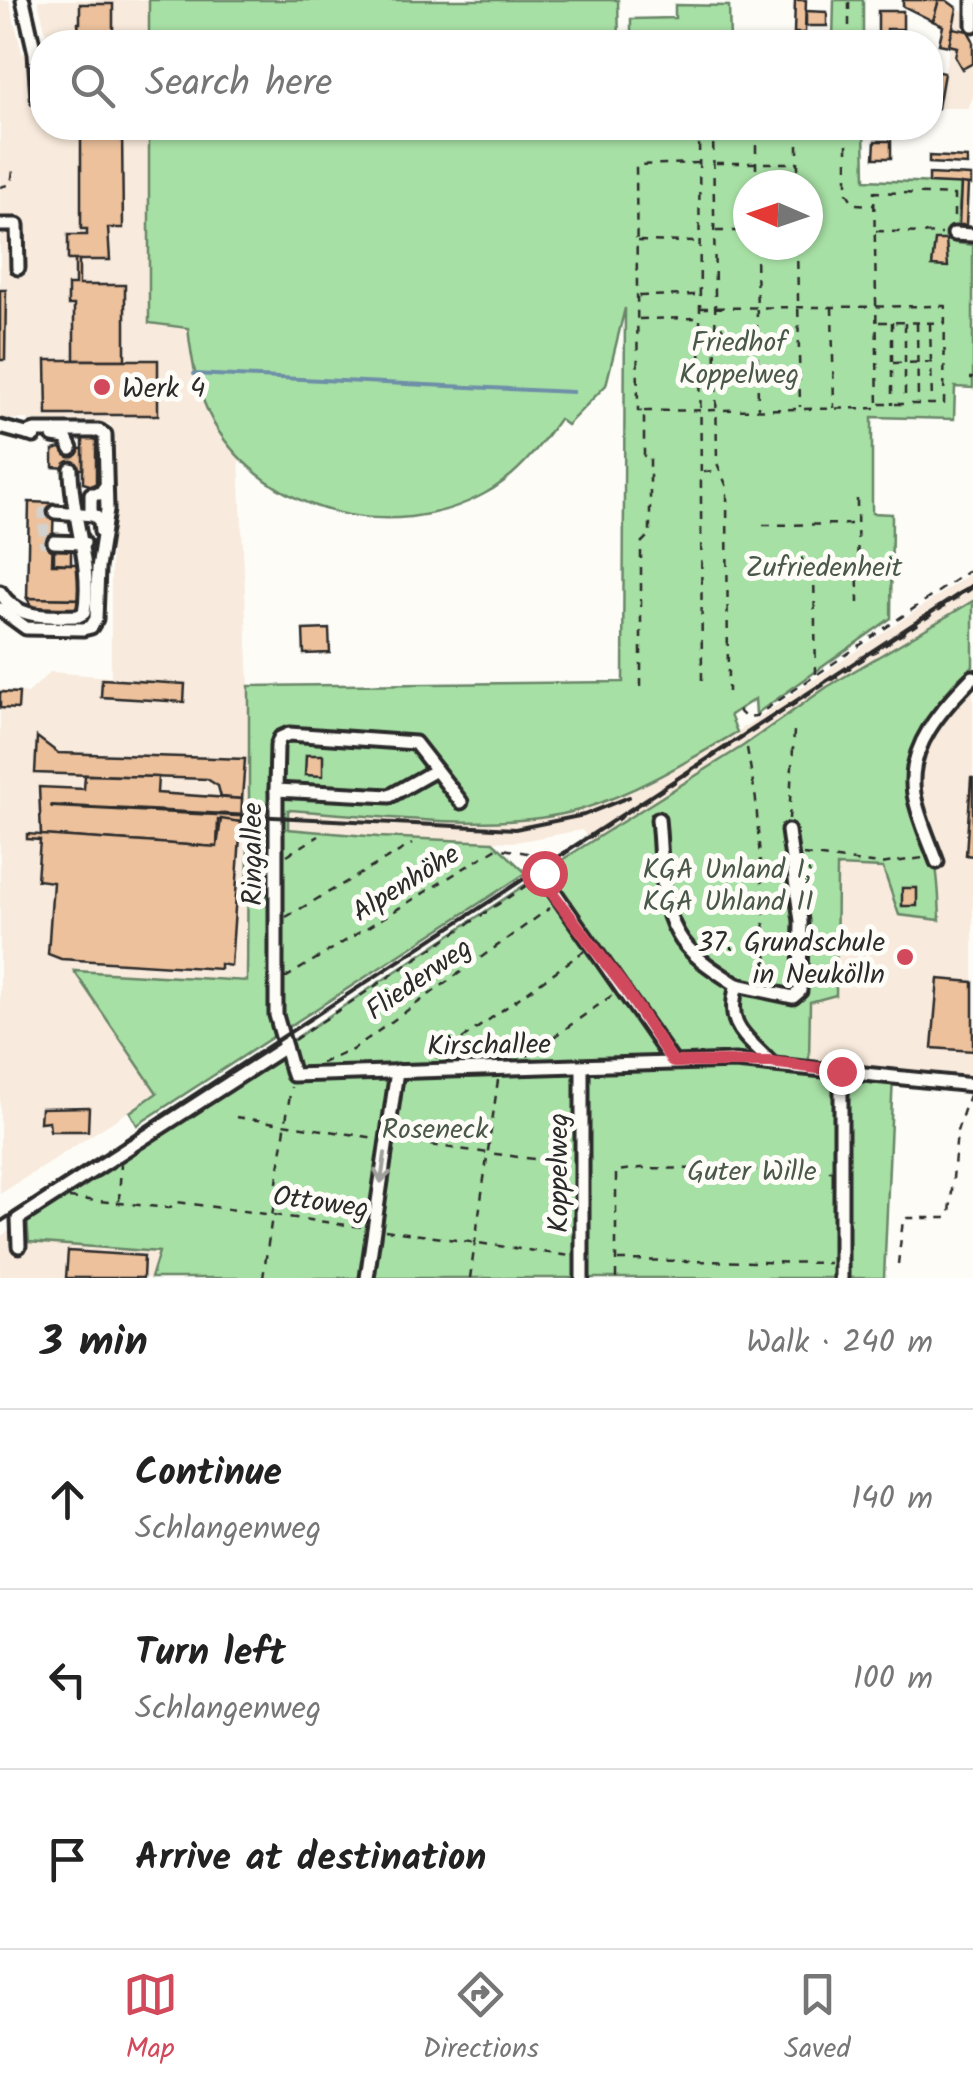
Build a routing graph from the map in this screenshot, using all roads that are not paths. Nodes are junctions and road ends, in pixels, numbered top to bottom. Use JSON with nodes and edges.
{"nodes":[{"id":1,"x":23,"y":0,"type":"edge"},
{"id":2,"x":973,"y":0,"type":"edge"},
{"id":3,"x":973,"y":25,"type":"edge"},
{"id":4,"x":30,"y":31,"type":"edge"},
{"id":5,"x":0,"y":224,"type":"edge"},
{"id":6,"x":954,"y":234,"type":"road end"},
{"id":7,"x":973,"y":235,"type":"edge"},
{"id":8,"x":18,"y":268,"type":"dead end"},
{"id":9,"x":0,"y":427,"type":"edge"},
{"id":10,"x":28,"y":434,"type":"junction"},
{"id":11,"x":71,"y":449,"type":"dead end"},
{"id":12,"x":71,"y":469,"type":"dead end"},
{"id":13,"x":104,"y":488,"type":"junction"},
{"id":14,"x":55,"y":512,"type":"dead end"},
{"id":15,"x":74,"y":514,"type":"junction"},
{"id":16,"x":91,"y":515,"type":"junction"},
{"id":17,"x":101,"y":536,"type":"junction"},
{"id":18,"x":54,"y":542,"type":"dead end"},
{"id":19,"x":82,"y":543,"type":"junction"},
{"id":20,"x":0,"y":592,"type":"edge"},
{"id":21,"x":0,"y":609,"type":"edge"},
{"id":22,"x":973,"y":677,"type":"edge"},
{"id":23,"x":436,"y":770,"type":"junction"},
{"id":24,"x":276,"y":790,"type":"junction"},
{"id":25,"x":461,"y":802,"type":"dead end"},
{"id":26,"x":658,"y":819,"type":"dead end"},
{"id":27,"x":788,"y":831,"type":"road end"},
{"id":28,"x":936,"y":859,"type":"road end"},
{"id":29,"x":545,"y":874,"type":"road end"},
{"id":30,"x":737,"y":985,"type":"junction"},
{"id":31,"x":285,"y":1046,"type":"junction"},
{"id":32,"x":673,"y":1062,"type":"junction"},
{"id":33,"x":771,"y":1062,"type":"junction"},
{"id":34,"x":582,"y":1068,"type":"junction"},
{"id":35,"x":397,"y":1071,"type":"junction"},
{"id":36,"x":841,"y":1071,"type":"junction"},
{"id":37,"x":972,"y":1087,"type":"edge"},
{"id":38,"x":20,"y":1246,"type":"dead end"},
{"id":39,"x":367,"y":1278,"type":"edge"},
{"id":40,"x":582,"y":1278,"type":"edge"},
{"id":41,"x":841,"y":1278,"type":"edge"}],
"edges":[{"from":1,"to":4,"type":"street"},
{"from":2,"to":3,"type":"street"},
{"from":5,"to":8,"type":"street"},
{"from":6,"to":7,"type":"street"},
{"from":9,"to":10,"type":"street"},
{"from":10,"to":11,"type":"street"},
{"from":10,"to":13,"type":"street"},
{"from":12,"to":15,"type":"street"},
{"from":13,"to":16,"type":"street"},
{"from":13,"to":17,"type":"street"},
{"from":14,"to":15,"type":"street"},
{"from":15,"to":16,"type":"street"},
{"from":15,"to":19,"type":"street"},
{"from":16,"to":17,"type":"street"},
{"from":17,"to":19,"type":"street"},
{"from":17,"to":21,"type":"street"},
{"from":18,"to":19,"type":"street"},
{"from":19,"to":20,"type":"street"},
{"from":22,"to":28,"type":"street"},
{"from":23,"to":24,"type":"street"},
{"from":23,"to":24,"type":"street","name":"Ringallee"},
{"from":23,"to":25,"type":"street","name":"Ringallee"},
{"from":24,"to":31,"type":"street","name":"Ringallee"},
{"from":26,"to":30,"type":"street"},
{"from":27,"to":30,"type":"street"},
{"from":29,"to":32,"type":"street"},
{"from":30,"to":33,"type":"street"},
{"from":31,"to":35,"type":"street","name":"Ringallee"},
{"from":31,"to":38,"type":"street"},
{"from":32,"to":33,"type":"street","name":"Kirschallee"},
{"from":32,"to":34,"type":"street","name":"Kirschallee"},
{"from":33,"to":36,"type":"street","name":"Kirschallee"},
{"from":34,"to":35,"type":"street","name":"Kirschallee"},
{"from":34,"to":40,"type":"street","name":"Koppelweg"},
{"from":35,"to":39,"type":"street","one_way":true},
{"from":36,"to":37,"type":"street","name":"Kirschallee"},
{"from":36,"to":41,"type":"street"}]}
